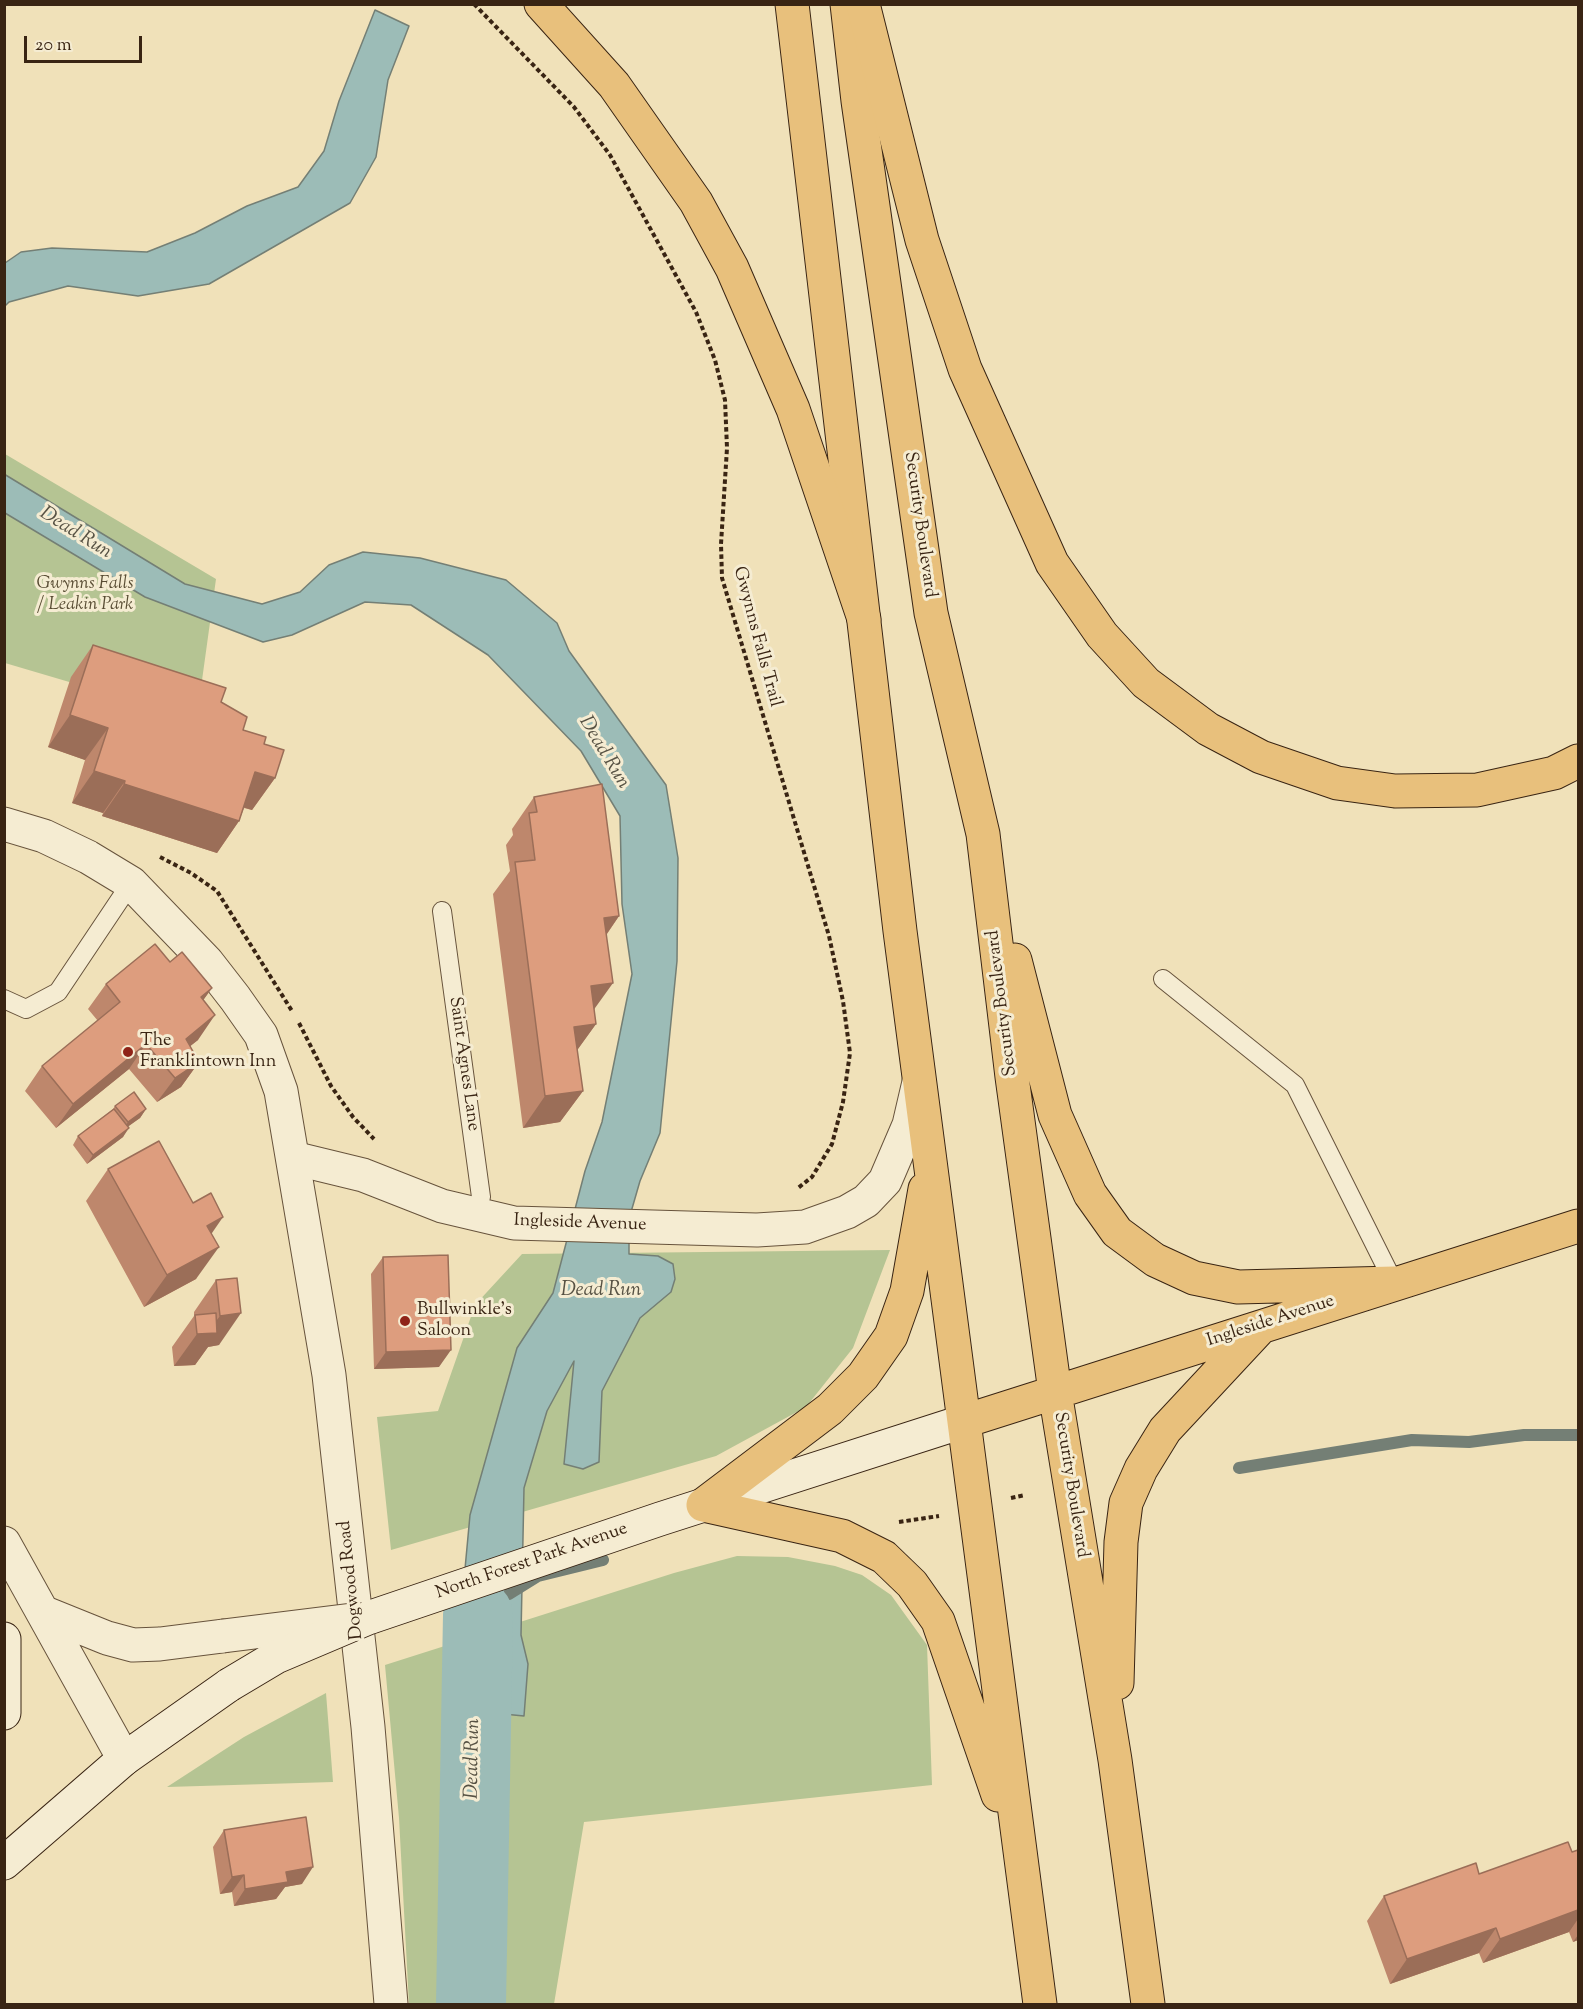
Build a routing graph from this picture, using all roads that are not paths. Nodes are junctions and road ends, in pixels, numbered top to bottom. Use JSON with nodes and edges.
{"nodes":[{"id":1,"x":541,"y":4,"type":"edge"},
{"id":2,"x":792,"y":4,"type":"edge"},
{"id":3,"x":847,"y":4,"type":"edge"},
{"id":4,"x":863,"y":4,"type":"edge"},
{"id":5,"x":864,"y":619,"type":"junction"},
{"id":6,"x":1578,"y":761,"type":"edge"},
{"id":7,"x":4,"y":824,"type":"edge"},
{"id":8,"x":983,"y":834,"type":"junction"},
{"id":9,"x":131,"y":883,"type":"junction"},
{"id":10,"x":442,"y":911,"type":"dead end"},
{"id":11,"x":1163,"y":979,"type":"dead end"},
{"id":12,"x":4,"y":999,"type":"edge"},
{"id":13,"x":920,"y":1076,"type":"junction"},
{"id":14,"x":293,"y":1158,"type":"junction"},
{"id":15,"x":930,"y":1159,"type":"junction"},
{"id":16,"x":479,"y":1206,"type":"junction"},
{"id":17,"x":1578,"y":1226,"type":"edge"},
{"id":18,"x":1394,"y":1283,"type":"junction"},
{"id":19,"x":1263,"y":1325,"type":"junction"},
{"id":20,"x":1054,"y":1392,"type":"junction"},
{"id":21,"x":964,"y":1421,"type":"junction"},
{"id":22,"x":703,"y":1505,"type":"junction"},
{"id":23,"x":4,"y":1543,"type":"edge"},
{"id":24,"x":45,"y":1613,"type":"junction"},
{"id":25,"x":368,"y":1618,"type":"junction"},
{"id":26,"x":4,"y":1639,"type":"edge"},
{"id":27,"x":4,"y":1713,"type":"edge"},
{"id":28,"x":124,"y":1759,"type":"junction"},
{"id":29,"x":1115,"y":1760,"type":"junction"},
{"id":30,"x":1020,"y":1861,"type":"junction"},
{"id":31,"x":4,"y":1863,"type":"edge"},
{"id":32,"x":391,"y":2004,"type":"edge"},
{"id":33,"x":1040,"y":2004,"type":"edge"},
{"id":34,"x":1148,"y":2004,"type":"edge"}],
"edges":[{"from":1,"to":5,"type":"main road"},
{"from":2,"to":5,"type":"main road"},
{"from":3,"to":8,"type":"main road","name":"Security Boulevard"},
{"from":4,"to":6,"type":"main road"},
{"from":5,"to":13,"type":"main road"},
{"from":7,"to":9,"type":"street","name":"Dogwood Road"},
{"from":8,"to":18,"type":"main road"},
{"from":8,"to":20,"type":"main road","name":"Security Boulevard"},
{"from":9,"to":12,"type":"lane"},
{"from":9,"to":14,"type":"street","name":"Dogwood Road"},
{"from":10,"to":16,"type":"lane","name":"Saint Agnes Lane"},
{"from":11,"to":18,"type":"lane"},
{"from":13,"to":15,"type":"main road"},
{"from":13,"to":16,"type":"street","name":"Ingleside Avenue"},
{"from":14,"to":16,"type":"street","name":"Ingleside Avenue"},
{"from":14,"to":32,"type":"street","name":"Dogwood Road"},
{"from":15,"to":21,"type":"main road"},
{"from":15,"to":22,"type":"main road"},
{"from":17,"to":18,"type":"main road","name":"Ingleside Avenue"},
{"from":18,"to":19,"type":"main road","name":"Ingleside Avenue"},
{"from":19,"to":20,"type":"main road","name":"Ingleside Avenue"},
{"from":19,"to":29,"type":"main road"},
{"from":20,"to":21,"type":"main road","name":"Ingleside Avenue"},
{"from":20,"to":29,"type":"main road","name":"Security Boulevard"},
{"from":21,"to":22,"type":"street","name":"North Forest Park Avenue"},
{"from":21,"to":30,"type":"main road"},
{"from":22,"to":25,"type":"street","name":"North Forest Park Avenue"},
{"from":22,"to":30,"type":"main road"},
{"from":23,"to":24,"type":"street"},
{"from":24,"to":25,"type":"street","bridge":true},
{"from":24,"to":28,"type":"street"},
{"from":25,"to":28,"type":"street","name":"North Forest Park Avenue","bridge":true},
{"from":26,"to":27,"type":"street"},
{"from":28,"to":31,"type":"street","name":"North Forest Park Avenue"},
{"from":29,"to":34,"type":"main road","name":"Security Boulevard"},
{"from":30,"to":33,"type":"main road"}]}
